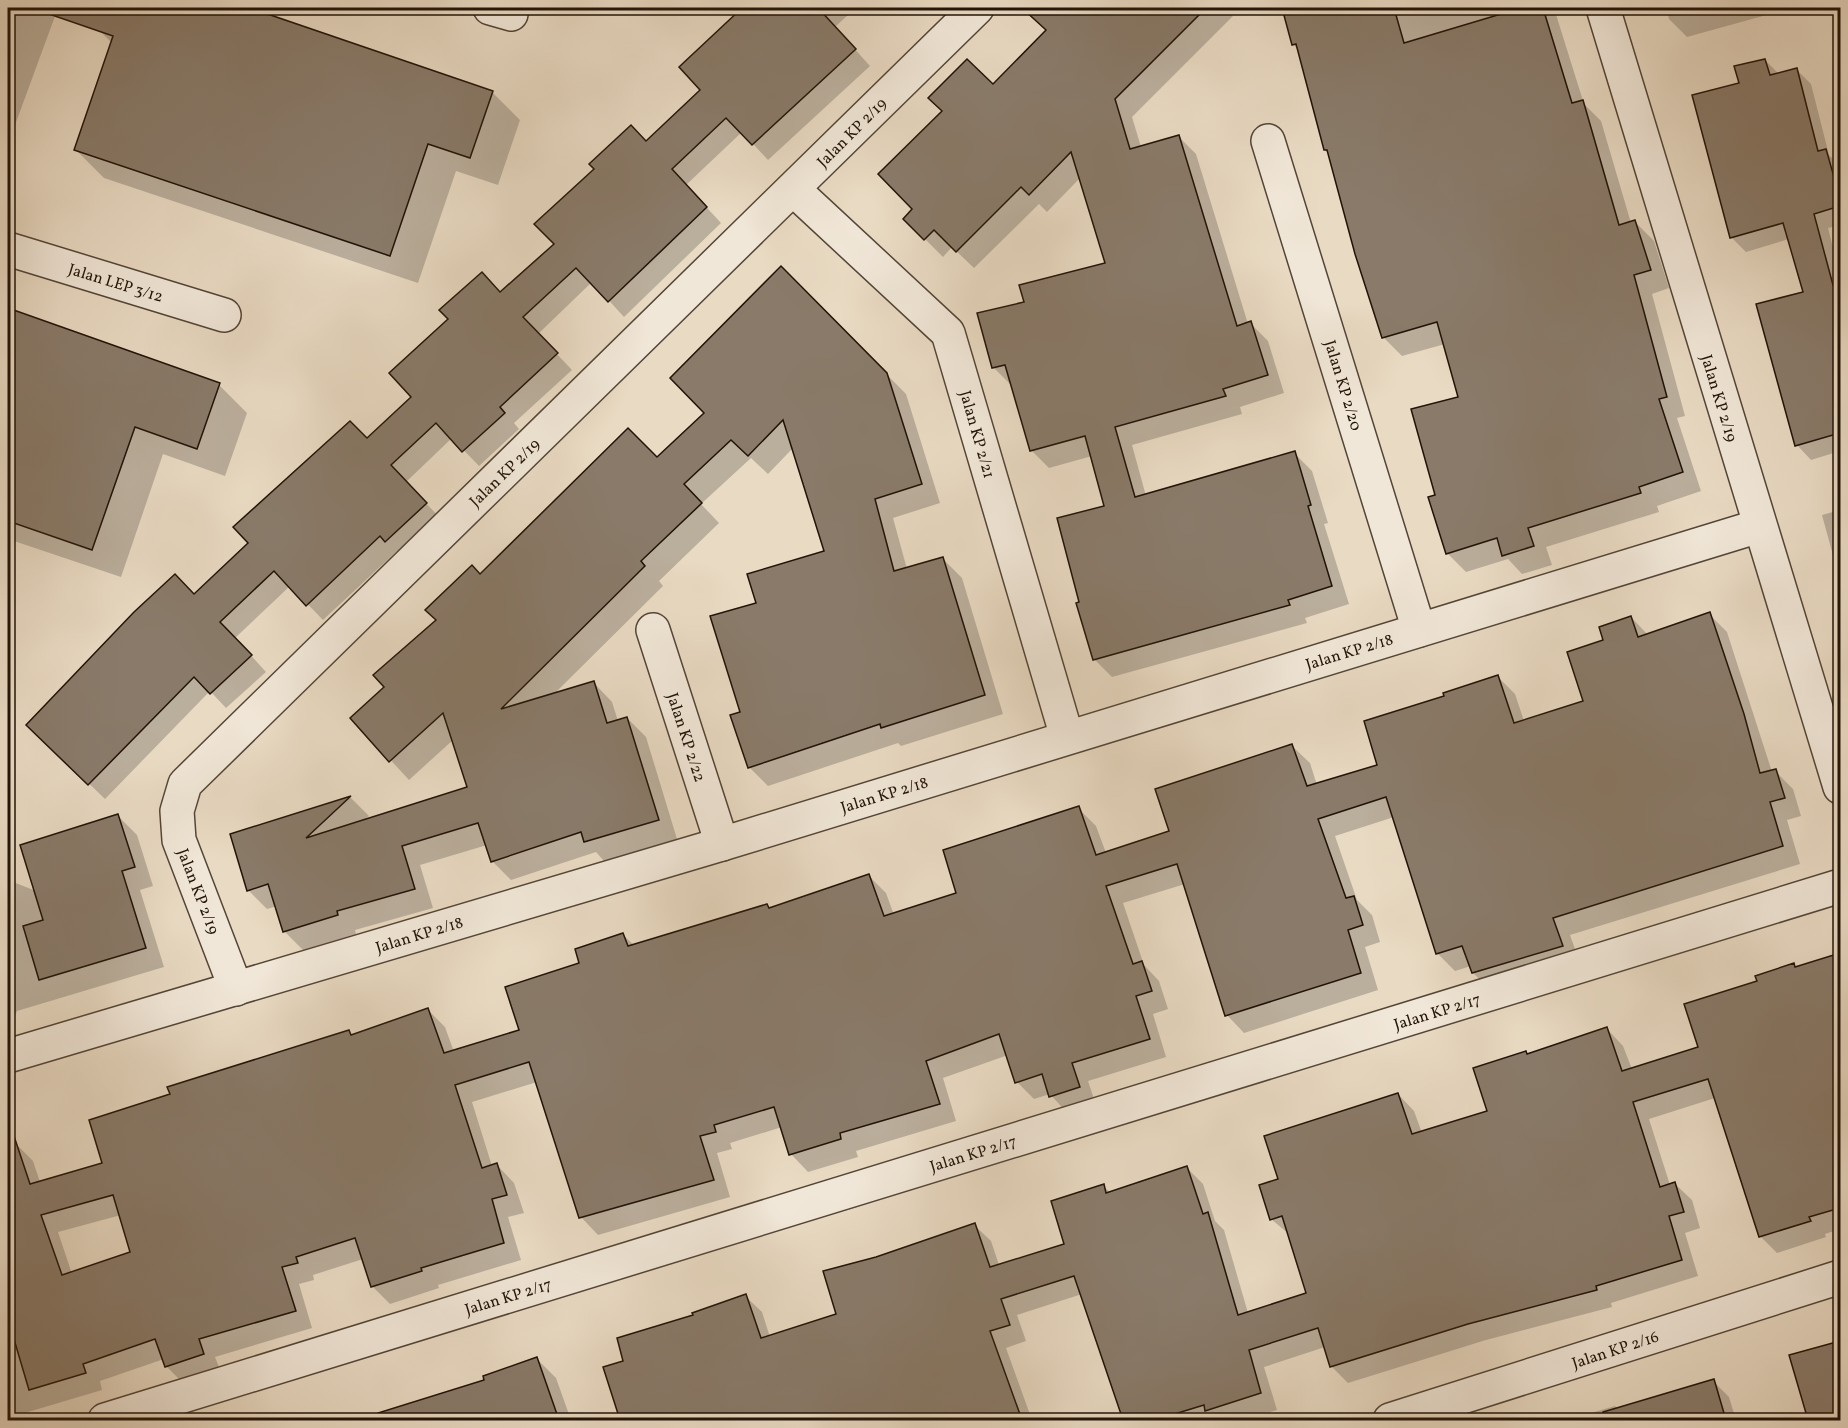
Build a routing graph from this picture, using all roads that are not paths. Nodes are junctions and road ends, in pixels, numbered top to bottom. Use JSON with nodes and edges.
{"nodes":[{"id":1,"x":977,"y":8,"type":"edge"},
{"id":2,"x":1603,"y":8,"type":"edge"},
{"id":3,"x":1268,"y":141,"type":"dead end"},
{"id":4,"x":793,"y":189,"type":"junction"},
{"id":5,"x":8,"y":249,"type":"edge"},
{"id":6,"x":224,"y":315,"type":"dead end"},
{"id":7,"x":1759,"y":526,"type":"junction"},
{"id":8,"x":653,"y":630,"type":"dead end"},
{"id":9,"x":1419,"y":630,"type":"junction"},
{"id":10,"x":1067,"y":737,"type":"junction"},
{"id":11,"x":1840,"y":787,"type":"edge"},
{"id":12,"x":722,"y":844,"type":"junction"},
{"id":13,"x":1840,"y":886,"type":"edge"},
{"id":14,"x":236,"y":989,"type":"junction"},
{"id":15,"x":8,"y":1056,"type":"edge"},
{"id":16,"x":1840,"y":1277,"type":"edge"},
{"id":17,"x":105,"y":1420,"type":"edge"},
{"id":18,"x":1390,"y":1420,"type":"edge"}],
"edges":[{"from":1,"to":4,"type":"street","name":"Jalan KP 2/19"},
{"from":2,"to":7,"type":"street","name":"Jalan KP 2/19"},
{"from":3,"to":9,"type":"street","name":"Jalan KP 2/20"},
{"from":4,"to":10,"type":"street","name":"Jalan KP 2/21"},
{"from":4,"to":14,"type":"street","name":"Jalan KP 2/19"},
{"from":5,"to":6,"type":"street","name":"Jalan LEP 3/12"},
{"from":7,"to":9,"type":"street","name":"Jalan KP 2/18"},
{"from":7,"to":11,"type":"street","name":"Jalan KP 2/19"},
{"from":8,"to":12,"type":"street","name":"Jalan KP 2/22"},
{"from":9,"to":10,"type":"street","name":"Jalan KP 2/18"},
{"from":10,"to":12,"type":"street","name":"Jalan KP 2/18"},
{"from":12,"to":14,"type":"street","name":"Jalan KP 2/18"},
{"from":13,"to":17,"type":"street","name":"Jalan KP 2/17"},
{"from":14,"to":15,"type":"street","name":"Jalan KP 2/18"},
{"from":16,"to":18,"type":"street","name":"Jalan KP 2/16"}]}
